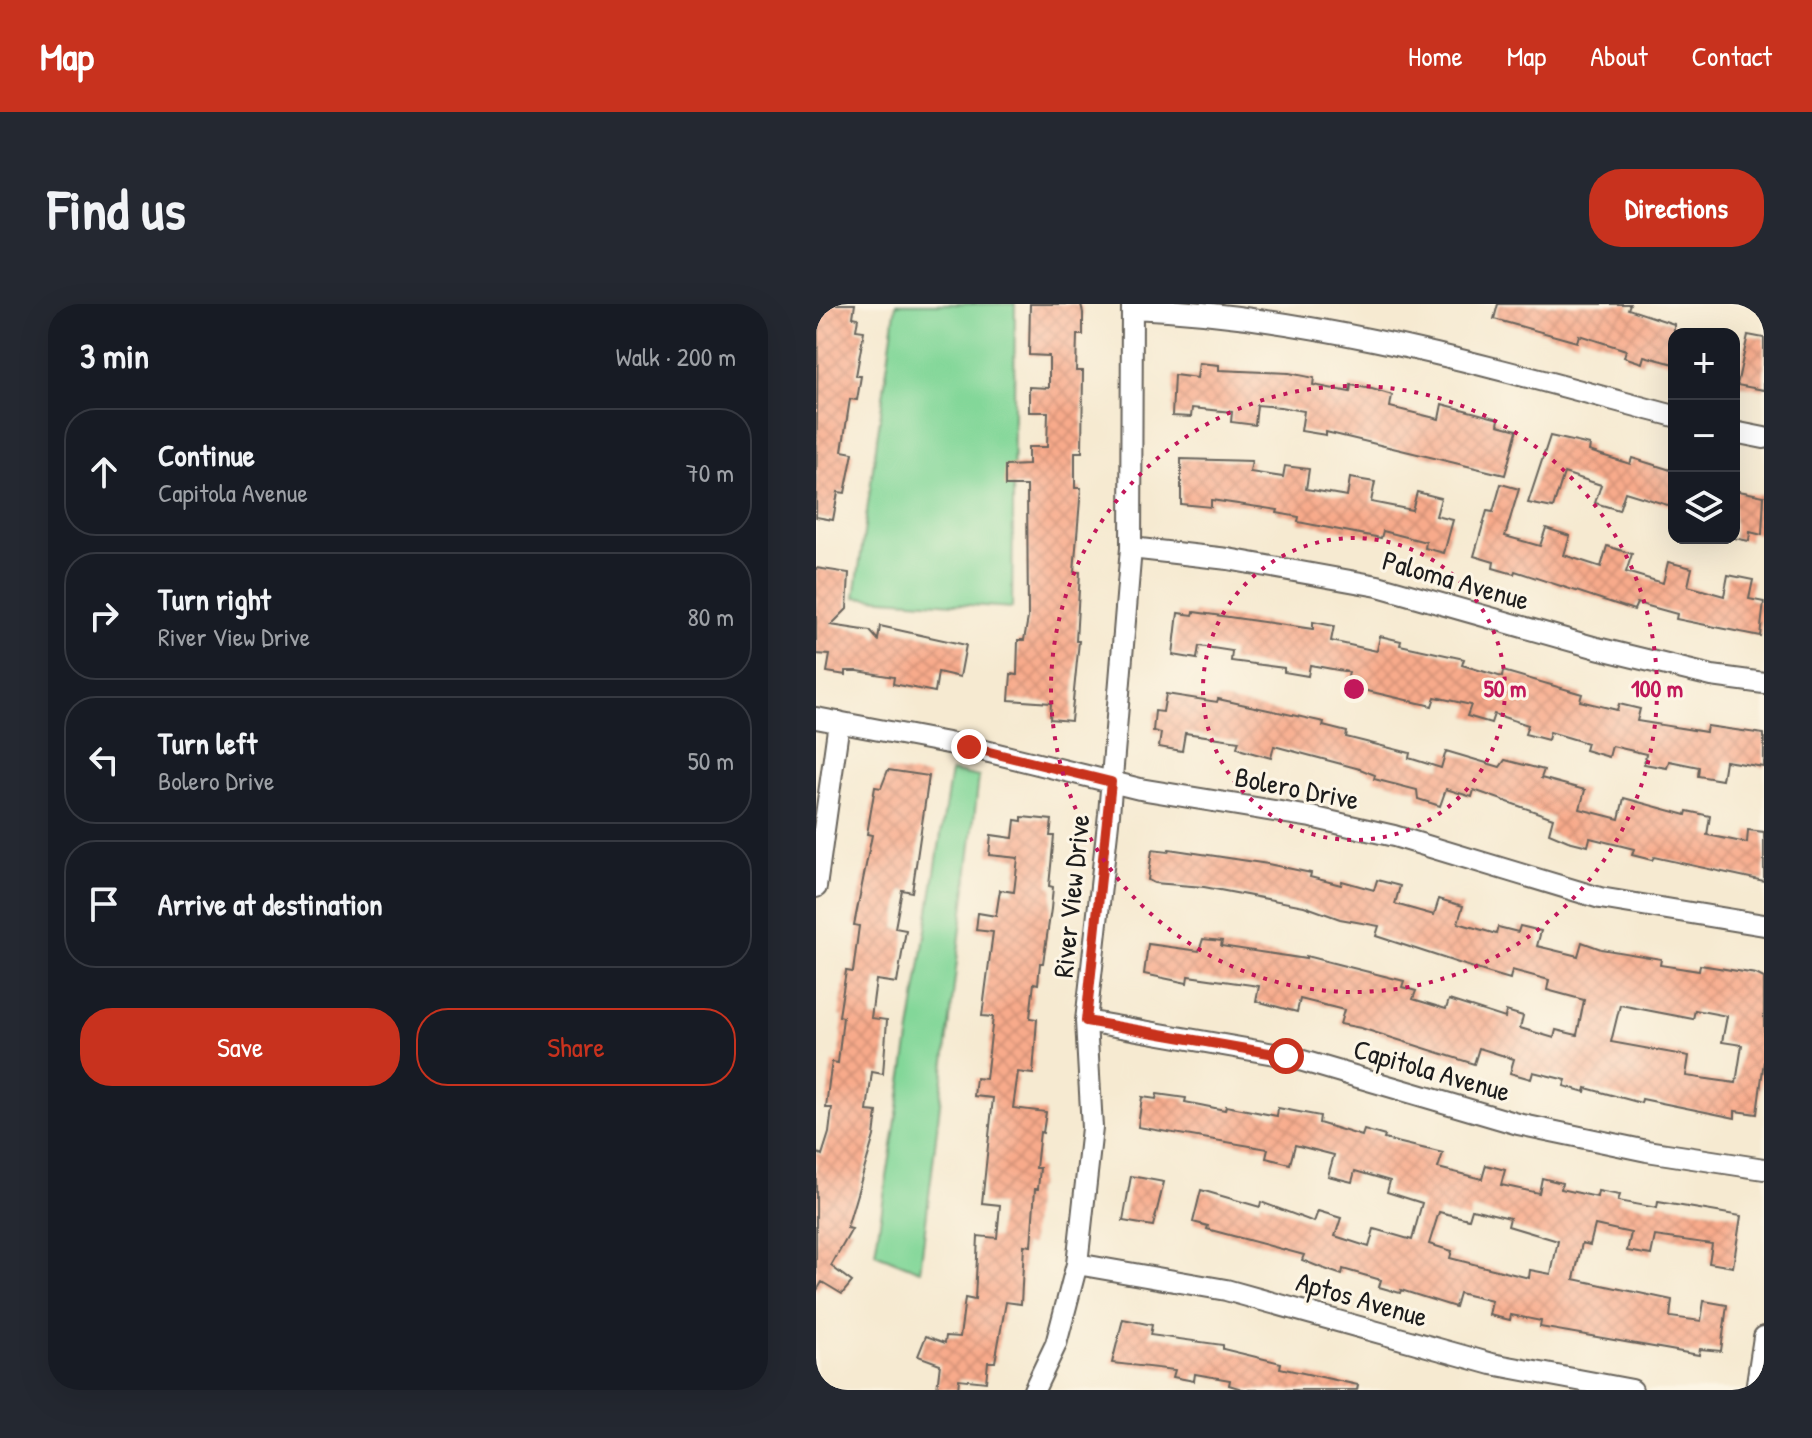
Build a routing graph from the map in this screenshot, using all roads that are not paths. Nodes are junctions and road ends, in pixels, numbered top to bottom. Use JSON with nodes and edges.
{"nodes":[{"id":1,"x":1132,"y":306,"type":"edge"},
{"id":2,"x":1668,"y":414,"type":"edge"},
{"id":3,"x":1740,"y":433,"type":"edge"},
{"id":4,"x":1764,"y":438,"type":"edge"},
{"id":5,"x":1131,"y":548,"type":"junction"},
{"id":6,"x":1764,"y":683,"type":"edge"},
{"id":7,"x":816,"y":718,"type":"edge"},
{"id":8,"x":839,"y":722,"type":"junction"},
{"id":9,"x":1111,"y":782,"type":"junction"},
{"id":10,"x":816,"y":887,"type":"edge"},
{"id":11,"x":1764,"y":925,"type":"edge"},
{"id":12,"x":1086,"y":1021,"type":"junction"},
{"id":13,"x":1764,"y":1169,"type":"edge"},
{"id":14,"x":1077,"y":1264,"type":"junction"},
{"id":15,"x":1764,"y":1337,"type":"edge"},
{"id":16,"x":1034,"y":1390,"type":"edge"},
{"id":17,"x":1632,"y":1390,"type":"edge"},
{"id":18,"x":1756,"y":1390,"type":"edge"}],
"edges":[{"from":1,"to":2,"type":"street"},
{"from":1,"to":5,"type":"street","name":"River View Drive"},
{"from":3,"to":4,"type":"street"},
{"from":5,"to":6,"type":"street","name":"Paloma Avenue"},
{"from":5,"to":9,"type":"street","name":"River View Drive"},
{"from":7,"to":8,"type":"street","name":"Bolero Drive"},
{"from":8,"to":9,"type":"street","name":"Bolero Drive"},
{"from":8,"to":10,"type":"street"},
{"from":9,"to":11,"type":"street","name":"Bolero Drive"},
{"from":9,"to":12,"type":"street","name":"River View Drive"},
{"from":12,"to":13,"type":"street","name":"Capitola Avenue"},
{"from":12,"to":14,"type":"street","name":"River View Drive"},
{"from":14,"to":16,"type":"street","name":"River View Drive"},
{"from":14,"to":17,"type":"street","name":"Aptos Avenue"},
{"from":15,"to":18,"type":"street"}]}
